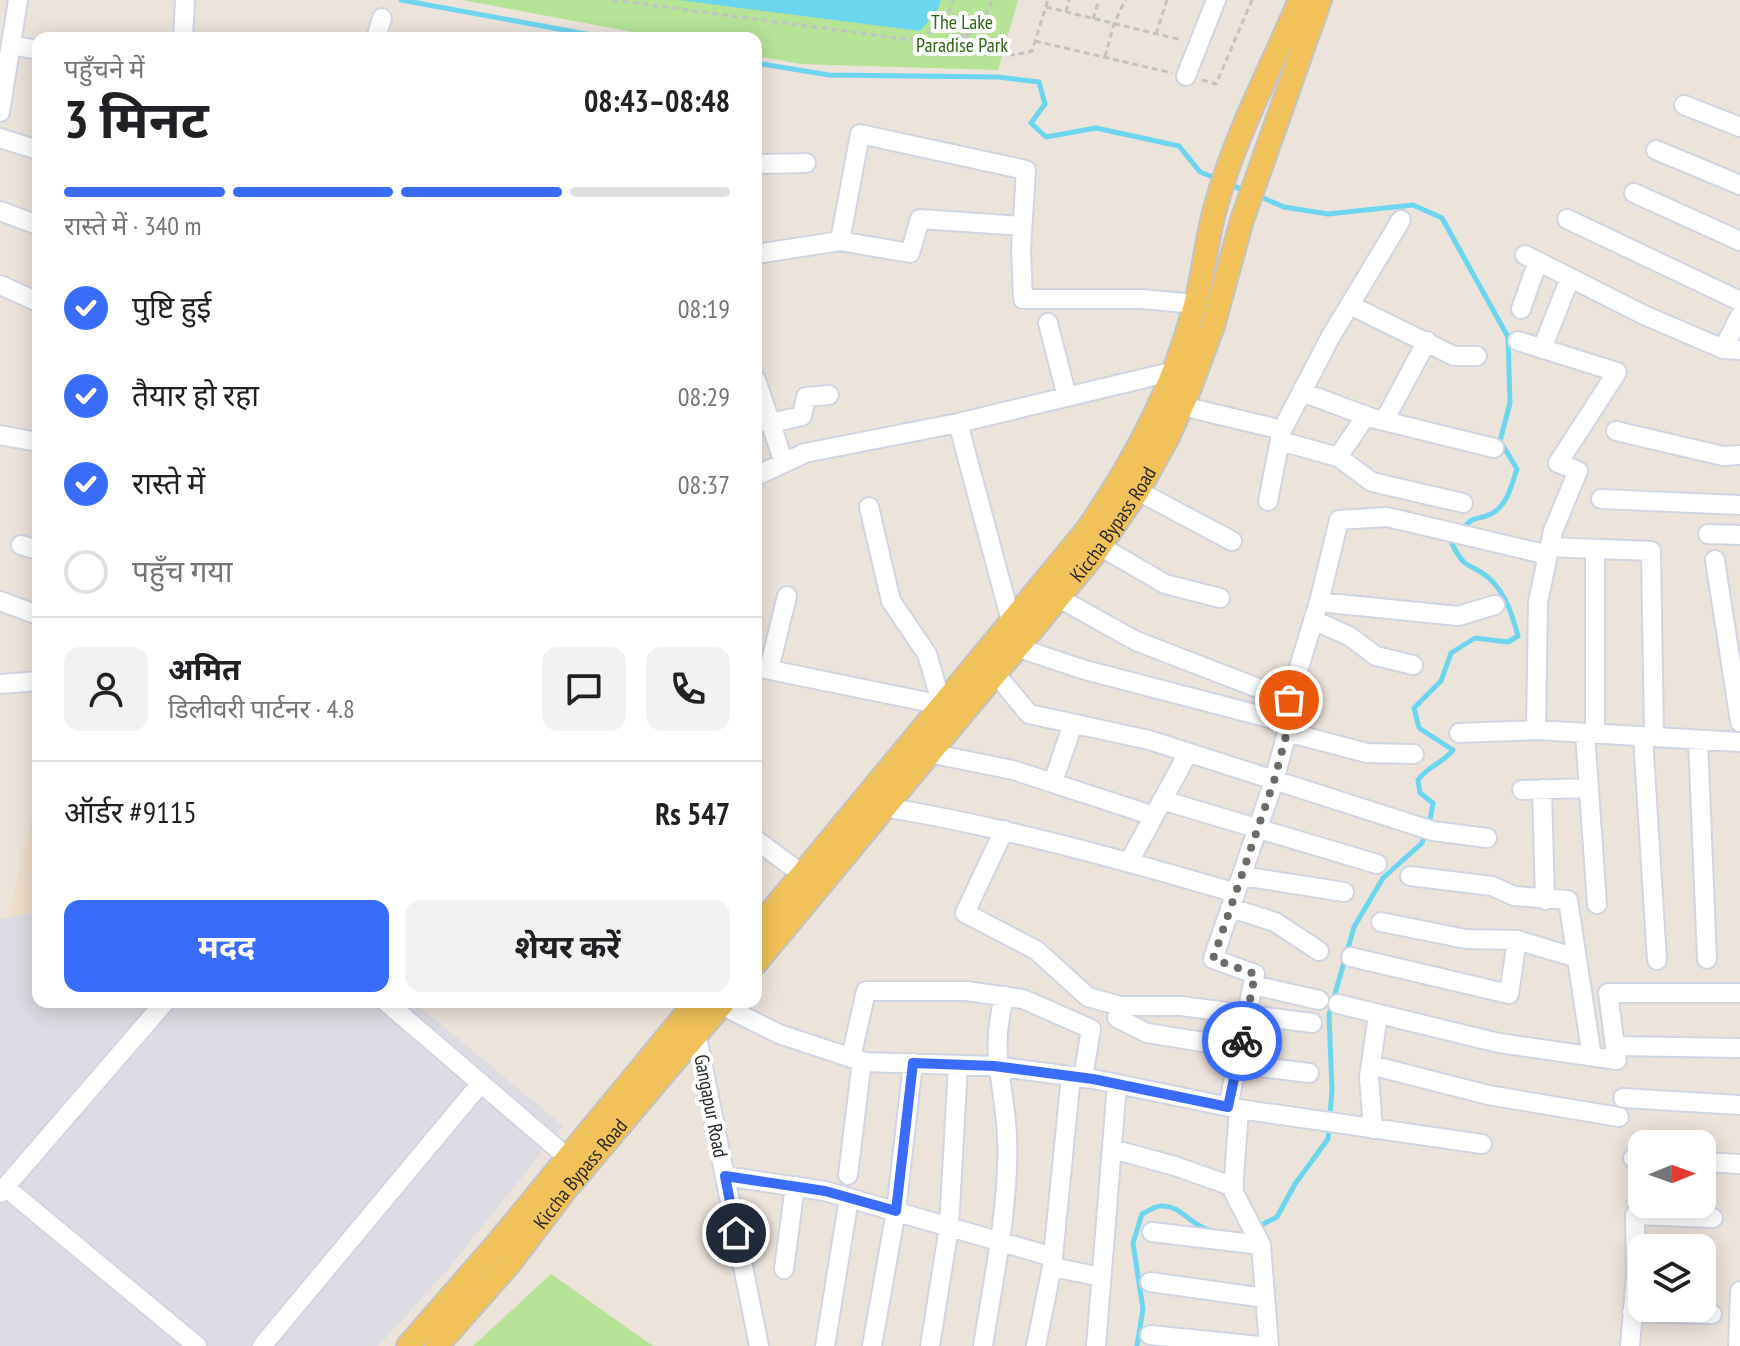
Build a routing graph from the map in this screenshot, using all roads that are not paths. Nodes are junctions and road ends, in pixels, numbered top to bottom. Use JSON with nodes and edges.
{"nodes":[{"id":1,"x":18,"y":0,"type":"edge"},
{"id":2,"x":185,"y":0,"type":"edge"},
{"id":3,"x":1216,"y":0,"type":"edge"},
{"id":4,"x":1300,"y":0,"type":"edge"},
{"id":5,"x":1320,"y":0,"type":"edge"},
{"id":6,"x":382,"y":18,"type":"dead end"},
{"id":7,"x":183,"y":32,"type":"edge"},
{"id":8,"x":378,"y":32,"type":"edge"},
{"id":9,"x":11,"y":45,"type":"junction"},
{"id":10,"x":32,"y":49,"type":"edge"},
{"id":11,"x":1186,"y":76,"type":"road end"},
{"id":12,"x":1684,"y":105,"type":"dead end"},
{"id":13,"x":0,"y":112,"type":"edge"},
{"id":14,"x":1740,"y":127,"type":"edge"},
{"id":15,"x":0,"y":138,"type":"edge"},
{"id":16,"x":32,"y":148,"type":"edge"},
{"id":17,"x":1656,"y":150,"type":"dead end"},
{"id":18,"x":806,"y":163,"type":"dead end"},
{"id":19,"x":762,"y":164,"type":"edge"},
{"id":20,"x":1740,"y":185,"type":"edge"},
{"id":21,"x":1634,"y":193,"type":"dead end"},
{"id":22,"x":0,"y":211,"type":"edge"},
{"id":23,"x":1567,"y":219,"type":"dead end"},
{"id":24,"x":1401,"y":220,"type":"dead end"},
{"id":25,"x":32,"y":223,"type":"edge"},
{"id":26,"x":1022,"y":226,"type":"junction"},
{"id":27,"x":840,"y":241,"type":"junction"},
{"id":28,"x":1740,"y":241,"type":"edge"},
{"id":29,"x":762,"y":253,"type":"edge"},
{"id":30,"x":1570,"y":278,"type":"junction"},
{"id":31,"x":1,"y":287,"type":"edge"},
{"id":32,"x":32,"y":300,"type":"edge"},
{"id":33,"x":1740,"y":301,"type":"edge"},
{"id":34,"x":1196,"y":304,"type":"junction"},
{"id":35,"x":1350,"y":305,"type":"junction"},
{"id":36,"x":1521,"y":309,"type":"dead end"},
{"id":37,"x":1740,"y":316,"type":"edge"},
{"id":38,"x":1048,"y":323,"type":"dead end"},
{"id":39,"x":1427,"y":341,"type":"junction"},
{"id":40,"x":1518,"y":341,"type":"dead end"},
{"id":41,"x":1542,"y":349,"type":"junction"},
{"id":42,"x":1732,"y":349,"type":"edge"},
{"id":43,"x":1477,"y":356,"type":"dead end"},
{"id":44,"x":1175,"y":371,"type":"junction"},
{"id":45,"x":1302,"y":392,"type":"junction"},
{"id":46,"x":829,"y":395,"type":"dead end"},
{"id":47,"x":1067,"y":397,"type":"junction"},
{"id":48,"x":1182,"y":406,"type":"junction"},
{"id":49,"x":1375,"y":419,"type":"junction"},
{"id":50,"x":764,"y":422,"type":"edge"},
{"id":51,"x":958,"y":423,"type":"junction"},
{"id":52,"x":1616,"y":431,"type":"dead end"},
{"id":53,"x":0,"y":435,"type":"edge"},
{"id":54,"x":1281,"y":435,"type":"junction"},
{"id":55,"x":32,"y":441,"type":"edge"},
{"id":56,"x":1494,"y":448,"type":"dead end"},
{"id":57,"x":1740,"y":455,"type":"edge"},
{"id":58,"x":1338,"y":457,"type":"junction"},
{"id":59,"x":784,"y":463,"type":"junction"},
{"id":60,"x":762,"y":473,"type":"edge"},
{"id":61,"x":1136,"y":481,"type":"junction"},
{"id":62,"x":1601,"y":499,"type":"dead end"},
{"id":63,"x":1268,"y":501,"type":"dead end"},
{"id":64,"x":1463,"y":503,"type":"dead end"},
{"id":65,"x":1740,"y":505,"type":"edge"},
{"id":66,"x":869,"y":507,"type":"dead end"},
{"id":67,"x":1708,"y":534,"type":"dead end"},
{"id":68,"x":1740,"y":535,"type":"edge"},
{"id":69,"x":1232,"y":541,"type":"dead end"},
{"id":70,"x":1100,"y":546,"type":"junction"},
{"id":71,"x":1595,"y":549,"type":"junction"},
{"id":72,"x":1548,"y":551,"type":"junction"},
{"id":73,"x":1715,"y":560,"type":"dead end"},
{"id":74,"x":787,"y":596,"type":"dead end"},
{"id":75,"x":1057,"y":597,"type":"junction"},
{"id":76,"x":1220,"y":598,"type":"dead end"},
{"id":77,"x":0,"y":601,"type":"edge"},
{"id":78,"x":1319,"y":602,"type":"junction"},
{"id":79,"x":1495,"y":605,"type":"dead end"},
{"id":80,"x":32,"y":613,"type":"edge"},
{"id":81,"x":1313,"y":620,"type":"junction"},
{"id":82,"x":1011,"y":621,"type":"junction"},
{"id":83,"x":1016,"y":647,"type":"junction"},
{"id":84,"x":762,"y":664,"type":"edge"},
{"id":85,"x":1413,"y":665,"type":"dead end"},
{"id":86,"x":762,"y":669,"type":"edge"},
{"id":87,"x":995,"y":673,"type":"junction"},
{"id":88,"x":32,"y":681,"type":"edge"},
{"id":89,"x":0,"y":684,"type":"edge"},
{"id":90,"x":1289,"y":700,"type":"junction"},
{"id":91,"x":950,"y":712,"type":"junction"},
{"id":92,"x":1740,"y":722,"type":"edge"},
{"id":93,"x":1073,"y":724,"type":"junction"},
{"id":94,"x":1286,"y":727,"type":"junction"},
{"id":95,"x":1536,"y":730,"type":"junction"},
{"id":96,"x":1459,"y":733,"type":"dead end"},
{"id":97,"x":1590,"y":733,"type":"junction"},
{"id":98,"x":1649,"y":737,"type":"junction"},
{"id":99,"x":1698,"y":740,"type":"junction"},
{"id":100,"x":1740,"y":742,"type":"edge"},
{"id":101,"x":929,"y":753,"type":"junction"},
{"id":102,"x":1188,"y":753,"type":"junction"},
{"id":103,"x":1414,"y":754,"type":"dead end"},
{"id":104,"x":1274,"y":781,"type":"junction"},
{"id":105,"x":1053,"y":782,"type":"junction"},
{"id":106,"x":1589,"y":788,"type":"junction"},
{"id":107,"x":1542,"y":789,"type":"junction"},
{"id":108,"x":1522,"y":790,"type":"dead end"},
{"id":109,"x":877,"y":800,"type":"junction"},
{"id":110,"x":1158,"y":808,"type":"junction"},
{"id":111,"x":1258,"y":827,"type":"junction"},
{"id":112,"x":1004,"y":830,"type":"junction"},
{"id":113,"x":1487,"y":838,"type":"dead end"},
{"id":114,"x":762,"y":844,"type":"edge"},
{"id":115,"x":1129,"y":862,"type":"junction"},
{"id":116,"x":1377,"y":864,"type":"dead end"},
{"id":117,"x":802,"y":874,"type":"junction"},
{"id":118,"x":1410,"y":876,"type":"dead end"},
{"id":119,"x":1236,"y":892,"type":"junction"},
{"id":120,"x":1344,"y":892,"type":"dead end"},
{"id":121,"x":1545,"y":900,"type":"junction"},
{"id":122,"x":1597,"y":904,"type":"dead end"},
{"id":123,"x":1381,"y":922,"type":"dead end"},
{"id":124,"x":762,"y":923,"type":"edge"},
{"id":125,"x":1517,"y":940,"type":"junction"},
{"id":126,"x":1319,"y":951,"type":"dead end"},
{"id":127,"x":762,"y":955,"type":"edge"},
{"id":128,"x":1351,"y":957,"type":"dead end"},
{"id":129,"x":1577,"y":958,"type":"junction"},
{"id":130,"x":1707,"y":959,"type":"dead end"},
{"id":131,"x":1657,"y":960,"type":"dead end"},
{"id":132,"x":1253,"y":985,"type":"junction"},
{"id":133,"x":1740,"y":993,"type":"edge"},
{"id":134,"x":1005,"y":996,"type":"junction"},
{"id":135,"x":1319,"y":1000,"type":"dead end"},
{"id":136,"x":1338,"y":1004,"type":"dead end"},
{"id":137,"x":1120,"y":1006,"type":"junction"},
{"id":138,"x":160,"y":1008,"type":"edge"},
{"id":139,"x":393,"y":1008,"type":"edge"},
{"id":140,"x":692,"y":1008,"type":"edge"},
{"id":141,"x":694,"y":1008,"type":"edge"},
{"id":142,"x":716,"y":1008,"type":"edge"},
{"id":143,"x":730,"y":1008,"type":"edge"},
{"id":144,"x":1378,"y":1015,"type":"junction"},
{"id":145,"x":1247,"y":1017,"type":"junction"},
{"id":146,"x":1312,"y":1023,"type":"dead end"},
{"id":147,"x":696,"y":1035,"type":"junction"},
{"id":148,"x":1615,"y":1046,"type":"junction"},
{"id":149,"x":1740,"y":1048,"type":"edge"},
{"id":150,"x":1238,"y":1056,"type":"junction"},
{"id":151,"x":1592,"y":1057,"type":"junction"},
{"id":152,"x":857,"y":1059,"type":"junction"},
{"id":153,"x":660,"y":1060,"type":"junction"},
{"id":154,"x":913,"y":1063,"type":"junction"},
{"id":155,"x":958,"y":1065,"type":"junction"},
{"id":156,"x":1371,"y":1065,"type":"junction"},
{"id":157,"x":998,"y":1066,"type":"junction"},
{"id":158,"x":1309,"y":1073,"type":"dead end"},
{"id":159,"x":1077,"y":1077,"type":"junction"},
{"id":160,"x":481,"y":1083,"type":"junction"},
{"id":161,"x":1117,"y":1084,"type":"junction"},
{"id":162,"x":1740,"y":1105,"type":"edge"},
{"id":163,"x":1234,"y":1108,"type":"junction"},
{"id":164,"x":1373,"y":1129,"type":"junction"},
{"id":165,"x":1482,"y":1144,"type":"dead end"},
{"id":166,"x":1112,"y":1149,"type":"junction"},
{"id":167,"x":567,"y":1157,"type":"junction"},
{"id":168,"x":1716,"y":1163,"type":"edge"},
{"id":169,"x":1740,"y":1164,"type":"edge"},
{"id":170,"x":848,"y":1175,"type":"dead end"},
{"id":171,"x":725,"y":1176,"type":"junction"},
{"id":172,"x":795,"y":1186,"type":"junction"},
{"id":173,"x":1234,"y":1187,"type":"junction"},
{"id":174,"x":3,"y":1190,"type":"edge"},
{"id":175,"x":849,"y":1198,"type":"junction"},
{"id":176,"x":896,"y":1211,"type":"junction"},
{"id":177,"x":949,"y":1227,"type":"junction"},
{"id":178,"x":1152,"y":1232,"type":"dead end"},
{"id":179,"x":999,"y":1241,"type":"junction"},
{"id":180,"x":1259,"y":1242,"type":"junction"},
{"id":181,"x":1052,"y":1262,"type":"junction"},
{"id":182,"x":784,"y":1269,"type":"dead end"},
{"id":183,"x":1101,"y":1277,"type":"junction"},
{"id":184,"x":1150,"y":1282,"type":"dead end"},
{"id":185,"x":1740,"y":1291,"type":"edge"},
{"id":186,"x":1265,"y":1298,"type":"junction"},
{"id":187,"x":1631,"y":1322,"type":"edge"},
{"id":188,"x":1150,"y":1335,"type":"dead end"},
{"id":189,"x":197,"y":1346,"type":"edge"},
{"id":190,"x":262,"y":1346,"type":"edge"},
{"id":191,"x":408,"y":1346,"type":"edge"},
{"id":192,"x":437,"y":1346,"type":"edge"},
{"id":193,"x":759,"y":1346,"type":"edge"},
{"id":194,"x":825,"y":1346,"type":"edge"},
{"id":195,"x":872,"y":1346,"type":"edge"},
{"id":196,"x":930,"y":1346,"type":"edge"},
{"id":197,"x":983,"y":1346,"type":"edge"},
{"id":198,"x":1036,"y":1346,"type":"edge"},
{"id":199,"x":1096,"y":1346,"type":"edge"},
{"id":200,"x":1259,"y":1346,"type":"edge"},
{"id":201,"x":1269,"y":1346,"type":"edge"},
{"id":202,"x":1630,"y":1346,"type":"edge"},
{"id":203,"x":1738,"y":1346,"type":"edge"}],
"edges":[{"from":1,"to":9,"type":"street"},
{"from":2,"to":7,"type":"street"},
{"from":3,"to":11,"type":"street"},
{"from":4,"to":34,"type":"main road"},
{"from":5,"to":48,"type":"main road","name":"Kiccha Bypass Road"},
{"from":6,"to":8,"type":"street"},
{"from":9,"to":10,"type":"street"},
{"from":9,"to":13,"type":"street"},
{"from":12,"to":14,"type":"street"},
{"from":15,"to":16,"type":"street"},
{"from":17,"to":20,"type":"street"},
{"from":18,"to":19,"type":"street"},
{"from":21,"to":28,"type":"street"},
{"from":22,"to":25,"type":"street"},
{"from":23,"to":33,"type":"street"},
{"from":24,"to":35,"type":"street"},
{"from":26,"to":27,"type":"street"},
{"from":26,"to":27,"type":"street"},
{"from":26,"to":34,"type":"street"},
{"from":27,"to":29,"type":"street"},
{"from":30,"to":36,"type":"street"},
{"from":30,"to":41,"type":"street"},
{"from":30,"to":42,"type":"street"},
{"from":31,"to":32,"type":"street"},
{"from":34,"to":44,"type":"main road"},
{"from":35,"to":39,"type":"street"},
{"from":35,"to":45,"type":"street"},
{"from":37,"to":42,"type":"street"},
{"from":38,"to":47,"type":"street"},
{"from":39,"to":43,"type":"street"},
{"from":39,"to":49,"type":"street"},
{"from":40,"to":41,"type":"street"},
{"from":41,"to":72,"type":"street"},
{"from":44,"to":47,"type":"street"},
{"from":44,"to":61,"type":"main road"},
{"from":45,"to":49,"type":"street"},
{"from":45,"to":54,"type":"street"},
{"from":46,"to":50,"type":"street"},
{"from":47,"to":51,"type":"street"},
{"from":48,"to":54,"type":"street"},
{"from":48,"to":61,"type":"main road","name":"Kiccha Bypass Road"},
{"from":49,"to":56,"type":"street"},
{"from":49,"to":58,"type":"street"},
{"from":50,"to":59,"type":"street"},
{"from":51,"to":59,"type":"street"},
{"from":51,"to":82,"type":"street"},
{"from":52,"to":57,"type":"street"},
{"from":53,"to":55,"type":"street"},
{"from":54,"to":58,"type":"street"},
{"from":54,"to":63,"type":"street"},
{"from":58,"to":64,"type":"street"},
{"from":59,"to":60,"type":"street"},
{"from":61,"to":69,"type":"street"},
{"from":61,"to":70,"type":"main road","name":"Kiccha Bypass Road"},
{"from":61,"to":82,"type":"main road"},
{"from":62,"to":65,"type":"street"},
{"from":66,"to":91,"type":"street"},
{"from":67,"to":68,"type":"street"},
{"from":70,"to":75,"type":"main road","name":"Kiccha Bypass Road"},
{"from":70,"to":76,"type":"street"},
{"from":71,"to":72,"type":"street"},
{"from":71,"to":97,"type":"street"},
{"from":71,"to":98,"type":"street"},
{"from":72,"to":78,"type":"street"},
{"from":72,"to":95,"type":"street"},
{"from":73,"to":92,"type":"street"},
{"from":74,"to":84,"type":"street"},
{"from":75,"to":83,"type":"main road","name":"Kiccha Bypass Road"},
{"from":75,"to":90,"type":"street"},
{"from":77,"to":80,"type":"street"},
{"from":78,"to":79,"type":"street"},
{"from":78,"to":81,"type":"street"},
{"from":81,"to":85,"type":"street"},
{"from":81,"to":90,"type":"street"},
{"from":82,"to":91,"type":"main road"},
{"from":83,"to":87,"type":"main road","name":"Kiccha Bypass Road"},
{"from":83,"to":94,"type":"street"},
{"from":86,"to":91,"type":"street"},
{"from":87,"to":91,"type":"main road","name":"Kiccha Bypass Road"},
{"from":87,"to":93,"type":"street"},
{"from":88,"to":89,"type":"street"},
{"from":90,"to":94,"type":"street"},
{"from":91,"to":101,"type":"main road","name":"Kiccha Bypass Road"},
{"from":91,"to":109,"type":"main road"},
{"from":93,"to":102,"type":"street"},
{"from":93,"to":105,"type":"street"},
{"from":94,"to":103,"type":"street"},
{"from":94,"to":104,"type":"street"},
{"from":95,"to":96,"type":"street"},
{"from":95,"to":97,"type":"street"},
{"from":97,"to":98,"type":"street"},
{"from":97,"to":106,"type":"street"},
{"from":98,"to":99,"type":"street"},
{"from":98,"to":131,"type":"street"},
{"from":99,"to":100,"type":"street"},
{"from":99,"to":130,"type":"street"},
{"from":101,"to":105,"type":"street"},
{"from":101,"to":109,"type":"main road","name":"Kiccha Bypass Road"},
{"from":102,"to":104,"type":"street"},
{"from":102,"to":110,"type":"street"},
{"from":104,"to":111,"type":"street"},
{"from":104,"to":113,"type":"street"},
{"from":105,"to":110,"type":"street"},
{"from":106,"to":107,"type":"street"},
{"from":106,"to":122,"type":"street"},
{"from":107,"to":108,"type":"street"},
{"from":107,"to":121,"type":"street"},
{"from":109,"to":112,"type":"street"},
{"from":109,"to":117,"type":"main road"},
{"from":109,"to":127,"type":"main road","name":"Kiccha Bypass Road"},
{"from":110,"to":111,"type":"street"},
{"from":110,"to":115,"type":"street"},
{"from":111,"to":116,"type":"street"},
{"from":111,"to":119,"type":"street"},
{"from":112,"to":115,"type":"street"},
{"from":112,"to":137,"type":"street"},
{"from":114,"to":117,"type":"street"},
{"from":115,"to":119,"type":"street"},
{"from":117,"to":124,"type":"main road"},
{"from":118,"to":121,"type":"street"},
{"from":119,"to":120,"type":"street"},
{"from":119,"to":126,"type":"street"},
{"from":119,"to":132,"type":"street"},
{"from":121,"to":129,"type":"street"},
{"from":123,"to":125,"type":"street"},
{"from":125,"to":128,"type":"street"},
{"from":125,"to":129,"type":"street"},
{"from":129,"to":151,"type":"street"},
{"from":132,"to":135,"type":"street"},
{"from":132,"to":145,"type":"street"},
{"from":133,"to":148,"type":"street"},
{"from":134,"to":152,"type":"street"},
{"from":134,"to":157,"type":"street"},
{"from":134,"to":159,"type":"street"},
{"from":136,"to":144,"type":"street"},
{"from":137,"to":145,"type":"street"},
{"from":137,"to":150,"type":"street"},
{"from":138,"to":174,"type":"street"},
{"from":139,"to":160,"type":"street"},
{"from":140,"to":153,"type":"main road"},
{"from":141,"to":147,"type":"street","name":"Gangapur Road"},
{"from":142,"to":147,"type":"main road","name":"Kiccha Bypass Road"},
{"from":143,"to":152,"type":"street"},
{"from":144,"to":151,"type":"street"},
{"from":144,"to":156,"type":"street"},
{"from":145,"to":146,"type":"street"},
{"from":145,"to":150,"type":"street"},
{"from":147,"to":153,"type":"main road","name":"Kiccha Bypass Road"},
{"from":147,"to":171,"type":"street","name":"Gangapur Road"},
{"from":148,"to":149,"type":"street"},
{"from":148,"to":151,"type":"street"},
{"from":150,"to":158,"type":"street"},
{"from":150,"to":163,"type":"street"},
{"from":152,"to":154,"type":"street"},
{"from":152,"to":170,"type":"street"},
{"from":153,"to":167,"type":"main road"},
{"from":153,"to":192,"type":"main road","name":"Kiccha Bypass Road"},
{"from":154,"to":155,"type":"street"},
{"from":154,"to":176,"type":"street"},
{"from":155,"to":157,"type":"street"},
{"from":155,"to":177,"type":"street"},
{"from":156,"to":162,"type":"street"},
{"from":156,"to":164,"type":"street"},
{"from":157,"to":159,"type":"street"},
{"from":157,"to":179,"type":"street"},
{"from":159,"to":161,"type":"street"},
{"from":159,"to":181,"type":"street"},
{"from":160,"to":167,"type":"street"},
{"from":160,"to":190,"type":"street"},
{"from":161,"to":163,"type":"street"},
{"from":161,"to":166,"type":"street"},
{"from":163,"to":164,"type":"street"},
{"from":163,"to":173,"type":"street"},
{"from":164,"to":165,"type":"street"},
{"from":166,"to":173,"type":"street"},
{"from":166,"to":183,"type":"street"},
{"from":167,"to":191,"type":"main road"},
{"from":168,"to":169,"type":"street"},
{"from":171,"to":172,"type":"street"},
{"from":171,"to":193,"type":"street","name":"Gangapur Road"},
{"from":172,"to":175,"type":"street"},
{"from":172,"to":182,"type":"street"},
{"from":173,"to":180,"type":"street"},
{"from":174,"to":189,"type":"street"},
{"from":175,"to":176,"type":"street"},
{"from":175,"to":194,"type":"street"},
{"from":176,"to":177,"type":"street"},
{"from":176,"to":195,"type":"street"},
{"from":177,"to":179,"type":"street"},
{"from":177,"to":196,"type":"street"},
{"from":178,"to":180,"type":"street"},
{"from":179,"to":181,"type":"street"},
{"from":179,"to":197,"type":"street"},
{"from":180,"to":186,"type":"street"},
{"from":181,"to":183,"type":"street"},
{"from":181,"to":198,"type":"street"},
{"from":183,"to":199,"type":"street"},
{"from":184,"to":186,"type":"street"},
{"from":185,"to":203,"type":"street"},
{"from":186,"to":201,"type":"street"},
{"from":187,"to":202,"type":"street"},
{"from":188,"to":200,"type":"street"}]}
